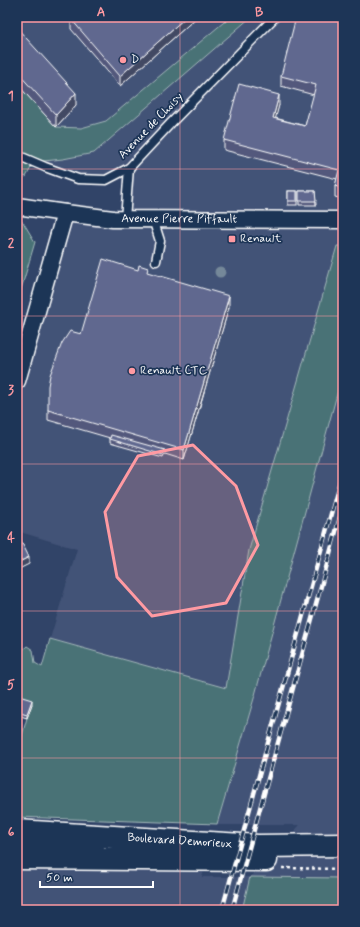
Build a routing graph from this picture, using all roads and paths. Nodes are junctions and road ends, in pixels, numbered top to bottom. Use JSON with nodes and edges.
{"nodes":[{"id":1,"x":275,"y":17,"type":"edge"},
{"id":2,"x":17,"y":155,"type":"edge"},
{"id":3,"x":129,"y":168,"type":"junction"},
{"id":4,"x":17,"y":206,"type":"edge"},
{"id":5,"x":65,"y":213,"type":"junction"},
{"id":6,"x":125,"y":219,"type":"junction"},
{"id":7,"x":153,"y":219,"type":"junction"},
{"id":8,"x":343,"y":220,"type":"edge"},
{"id":9,"x":156,"y":261,"type":"dead end"},
{"id":10,"x":17,"y":380,"type":"edge"},
{"id":11,"x":17,"y":831,"type":"edge"},
{"id":12,"x":17,"y":845,"type":"edge"},
{"id":13,"x":343,"y":845,"type":"edge"},
{"id":14,"x":110,"y":848,"type":"dead end"},
{"id":15,"x":164,"y":851,"type":"dead end"},
{"id":16,"x":343,"y":853,"type":"edge"},
{"id":17,"x":17,"y":858,"type":"edge"},
{"id":18,"x":343,"y":860,"type":"edge"},
{"id":19,"x":277,"y":868,"type":"dead end"},
{"id":20,"x":343,"y":869,"type":"edge"}],
"edges":[{"from":1,"to":3,"type":"lane","name":"Avenue de Choisy"},
{"from":2,"to":3,"type":"lane","name":"Avenue de Choisy"},
{"from":3,"to":6,"type":"lane"},
{"from":4,"to":5,"type":"street","name":"Avenue Pierre Piffault"},
{"from":5,"to":6,"type":"street","name":"Avenue Pierre Piffault"},
{"from":5,"to":10,"type":"street"},
{"from":6,"to":7,"type":"street","name":"Avenue Pierre Piffault"},
{"from":7,"to":8,"type":"street","name":"Avenue Pierre Piffault"},
{"from":7,"to":9,"type":"lane"},
{"from":11,"to":13,"type":"main road","name":"Boulevard Demorieux"},
{"from":12,"to":14,"type":"lane"},
{"from":15,"to":16,"type":"lane"},
{"from":17,"to":18,"type":"main road","name":"Boulevard Demorieux"},
{"from":19,"to":20,"type":"path"}]}
